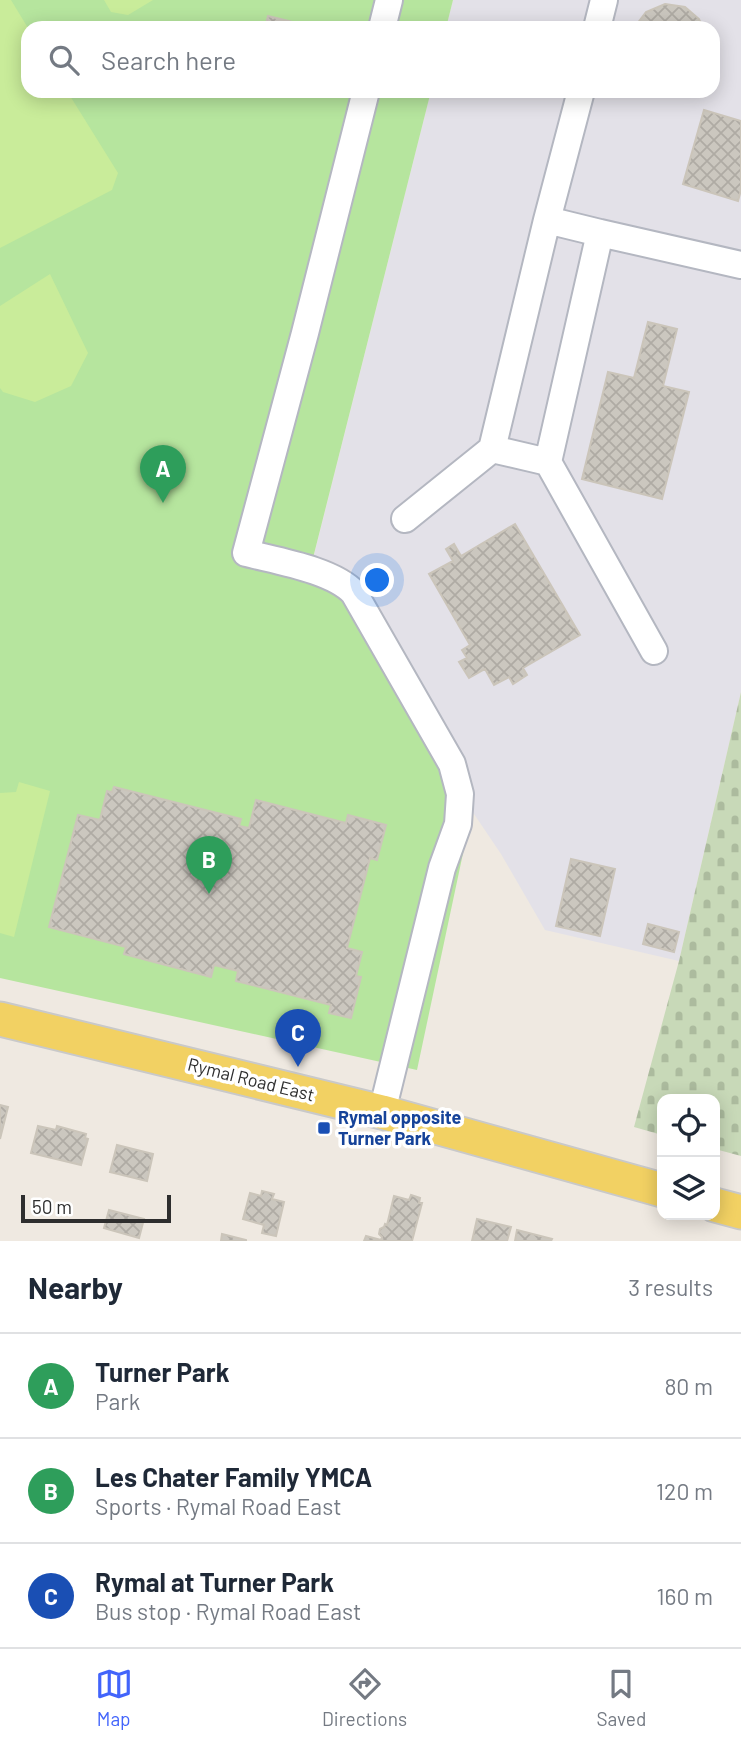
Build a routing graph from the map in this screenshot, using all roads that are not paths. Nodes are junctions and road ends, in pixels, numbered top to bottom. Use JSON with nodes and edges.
{"nodes":[{"id":1,"x":389,"y":0,"type":"edge"},
{"id":2,"x":604,"y":0,"type":"edge"},
{"id":3,"x":384,"y":21,"type":"edge"},
{"id":4,"x":599,"y":21,"type":"edge"},
{"id":5,"x":364,"y":98,"type":"edge"},
{"id":6,"x":579,"y":98,"type":"edge"},
{"id":7,"x":547,"y":220,"type":"junction"},
{"id":8,"x":600,"y":233,"type":"junction"},
{"id":9,"x":741,"y":265,"type":"edge"},
{"id":10,"x":492,"y":449,"type":"junction"},
{"id":11,"x":548,"y":462,"type":"junction"},
{"id":12,"x":404,"y":519,"type":"dead end"},
{"id":13,"x":654,"y":651,"type":"dead end"},
{"id":14,"x":0,"y":1019,"type":"edge"},
{"id":15,"x":382,"y":1112,"type":"junction"},
{"id":16,"x":657,"y":1189,"type":"edge"},
{"id":17,"x":720,"y":1206,"type":"edge"},
{"id":18,"x":741,"y":1212,"type":"edge"}],
"edges":[{"from":1,"to":3,"type":"lane"},
{"from":2,"to":4,"type":"lane"},
{"from":5,"to":15,"type":"lane"},
{"from":6,"to":7,"type":"lane"},
{"from":7,"to":8,"type":"lane"},
{"from":7,"to":10,"type":"lane"},
{"from":8,"to":9,"type":"lane"},
{"from":8,"to":11,"type":"lane"},
{"from":10,"to":11,"type":"lane"},
{"from":10,"to":12,"type":"lane"},
{"from":11,"to":13,"type":"lane"},
{"from":14,"to":15,"type":"main road","name":"Rymal Road East"},
{"from":15,"to":16,"type":"main road","name":"Rymal Road East"},
{"from":17,"to":18,"type":"main road"}]}
